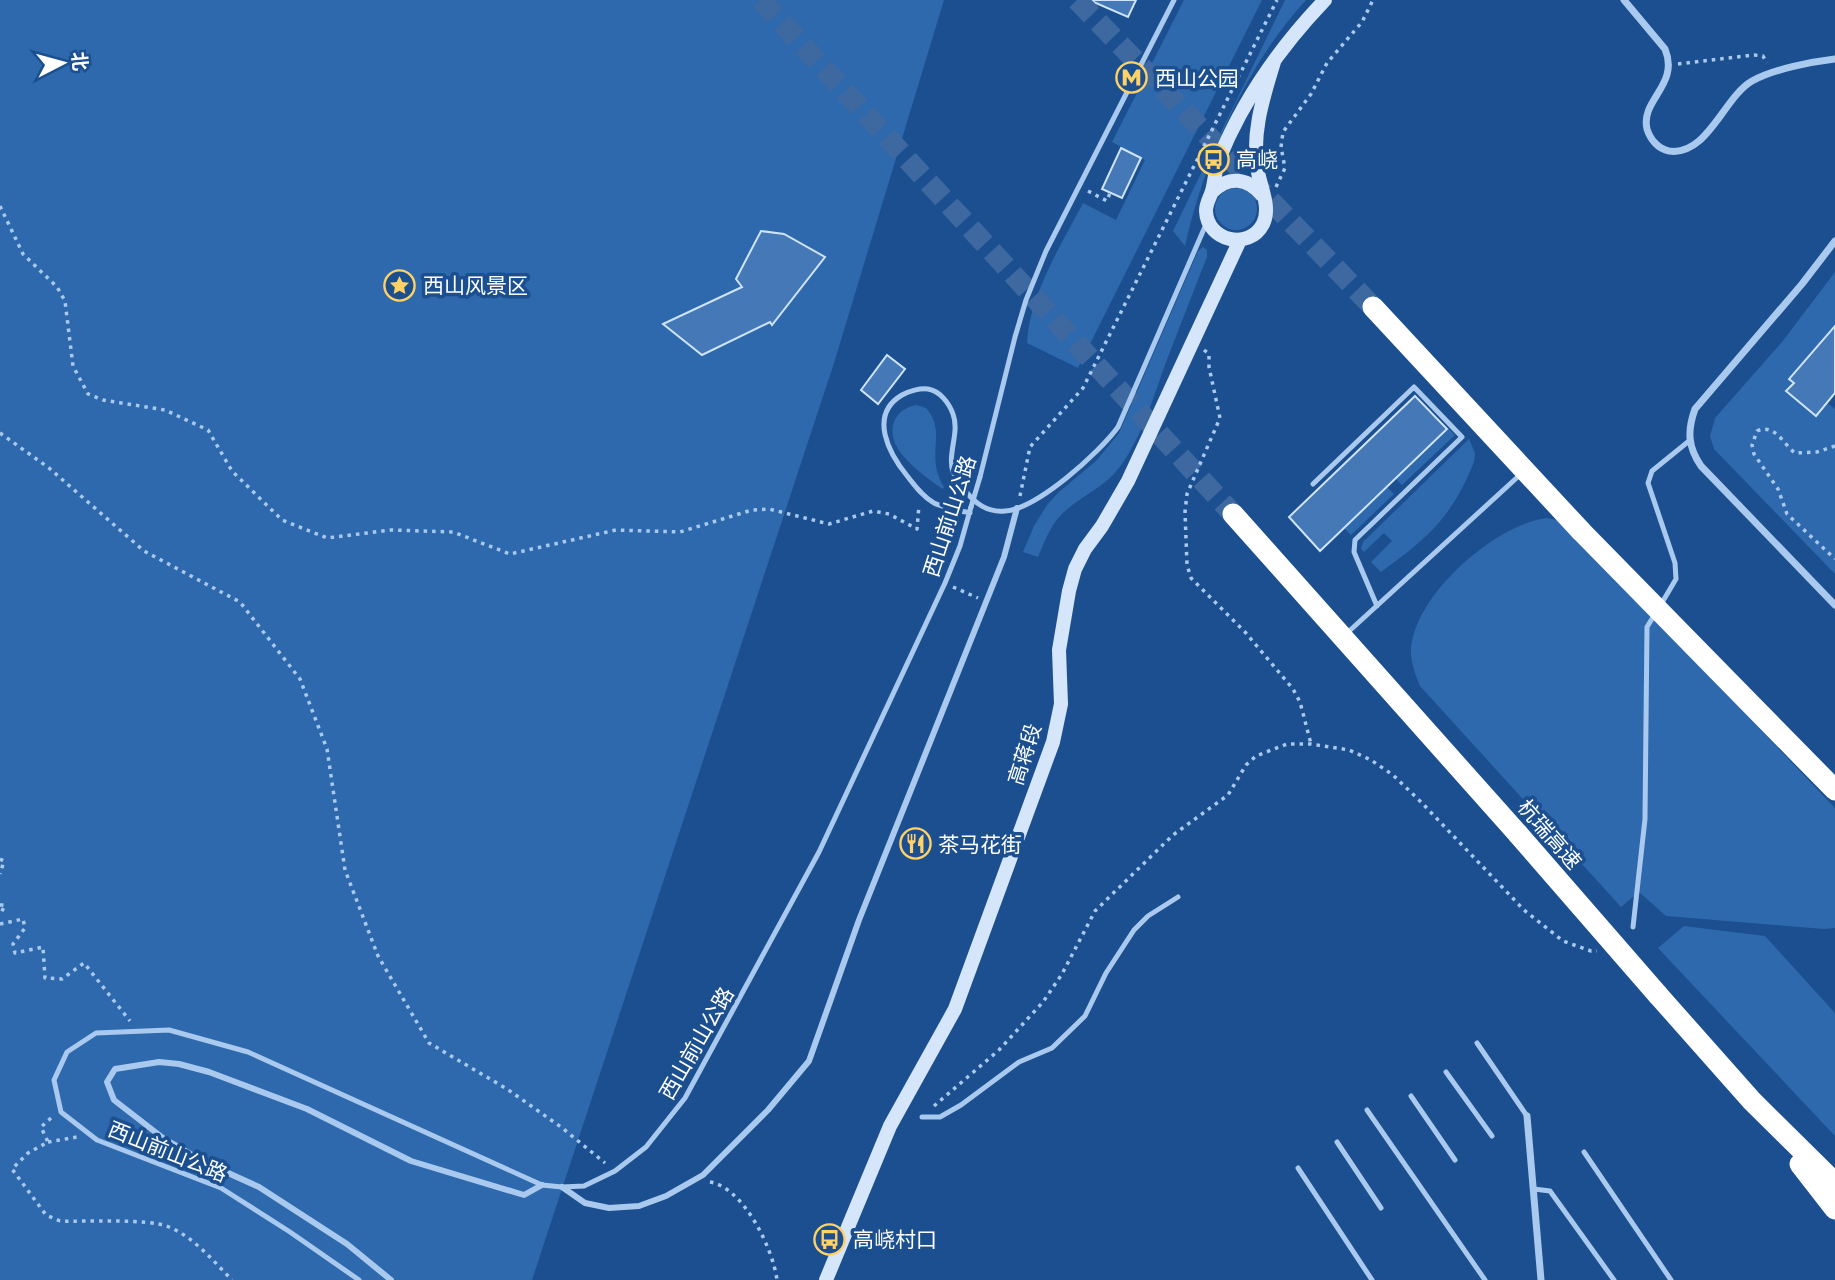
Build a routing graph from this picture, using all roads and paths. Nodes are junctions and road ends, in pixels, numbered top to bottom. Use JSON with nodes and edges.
{"nodes":[{"id":1,"x":1174,"y":0,"type":"edge"},
{"id":2,"x":1277,"y":0,"type":"edge"},
{"id":3,"x":1325,"y":0,"type":"edge"},
{"id":4,"x":1373,"y":0,"type":"edge"},
{"id":5,"x":1625,"y":0,"type":"edge"},
{"id":6,"x":1835,"y":59,"type":"edge"},
{"id":7,"x":1274,"y":62,"type":"junction"},
{"id":8,"x":1669,"y":66,"type":"junction"},
{"id":9,"x":1772,"y":74,"type":"junction"},
{"id":10,"x":1278,"y":185,"type":"dead end"},
{"id":11,"x":1079,"y":187,"type":"junction"},
{"id":12,"x":1212,"y":192,"type":"junction"},
{"id":13,"x":1110,"y":193,"type":"dead end"},
{"id":14,"x":1262,"y":195,"type":"junction"},
{"id":15,"x":0,"y":206,"type":"edge"},
{"id":16,"x":1208,"y":221,"type":"junction"},
{"id":17,"x":1240,"y":240,"type":"junction"},
{"id":18,"x":1835,"y":241,"type":"edge"},
{"id":19,"x":1373,"y":307,"type":"tunnel mouth"},
{"id":20,"x":1193,"y":343,"type":"junction"},
{"id":21,"x":0,"y":433,"type":"edge"},
{"id":22,"x":1689,"y":441,"type":"junction"},
{"id":23,"x":1835,"y":446,"type":"edge"},
{"id":24,"x":1525,"y":470,"type":"junction"},
{"id":25,"x":1313,"y":484,"type":"dead end"},
{"id":26,"x":920,"y":492,"type":"junction"},
{"id":27,"x":1017,"y":508,"type":"junction"},
{"id":28,"x":970,"y":510,"type":"junction"},
{"id":29,"x":1233,"y":514,"type":"tunnel mouth"},
{"id":30,"x":1835,"y":559,"type":"edge"},
{"id":31,"x":945,"y":583,"type":"junction"},
{"id":32,"x":986,"y":602,"type":"junction"},
{"id":33,"x":1835,"y":605,"type":"edge"},
{"id":34,"x":1377,"y":606,"type":"junction"},
{"id":35,"x":1660,"y":606,"type":"junction"},
{"id":36,"x":1343,"y":637,"type":"junction"},
{"id":37,"x":1311,"y":744,"type":"junction"},
{"id":38,"x":1835,"y":788,"type":"edge"},
{"id":39,"x":0,"y":859,"type":"edge"},
{"id":40,"x":0,"y":874,"type":"edge"},
{"id":41,"x":1178,"y":897,"type":"dead end"},
{"id":42,"x":0,"y":905,"type":"edge"},
{"id":43,"x":0,"y":915,"type":"edge"},
{"id":44,"x":0,"y":924,"type":"edge"},
{"id":45,"x":1633,"y":927,"type":"dead end"},
{"id":46,"x":1607,"y":951,"type":"dead end"},
{"id":47,"x":138,"y":1031,"type":"junction"},
{"id":48,"x":1477,"y":1043,"type":"dead end"},
{"id":49,"x":1446,"y":1072,"type":"dead end"},
{"id":50,"x":1411,"y":1096,"type":"dead end"},
{"id":51,"x":1752,"y":1101,"type":"junction"},
{"id":52,"x":1367,"y":1110,"type":"dead end"},
{"id":53,"x":61,"y":1112,"type":"junction"},
{"id":54,"x":1527,"y":1116,"type":"joint"},
{"id":55,"x":922,"y":1117,"type":"joint"},
{"id":56,"x":1492,"y":1136,"type":"dead end"},
{"id":57,"x":1337,"y":1142,"type":"dead end"},
{"id":58,"x":1584,"y":1152,"type":"dead end"},
{"id":59,"x":1455,"y":1160,"type":"dead end"},
{"id":60,"x":1298,"y":1168,"type":"dead end"},
{"id":61,"x":615,"y":1171,"type":"junction"},
{"id":62,"x":691,"y":1182,"type":"junction"},
{"id":63,"x":1835,"y":1183,"type":"edge"},
{"id":64,"x":542,"y":1185,"type":"junction"},
{"id":65,"x":562,"y":1187,"type":"junction"},
{"id":66,"x":1534,"y":1189,"type":"junction"},
{"id":67,"x":1381,"y":1208,"type":"dead end"},
{"id":68,"x":1835,"y":1209,"type":"edge"},
{"id":69,"x":232,"y":1280,"type":"edge"},
{"id":70,"x":359,"y":1280,"type":"edge"},
{"id":71,"x":391,"y":1280,"type":"edge"},
{"id":72,"x":777,"y":1280,"type":"edge"},
{"id":73,"x":825,"y":1280,"type":"edge"},
{"id":74,"x":1372,"y":1280,"type":"edge"},
{"id":75,"x":1485,"y":1280,"type":"edge"},
{"id":76,"x":1541,"y":1280,"type":"edge"},
{"id":77,"x":1614,"y":1280,"type":"edge"},
{"id":78,"x":1671,"y":1280,"type":"edge"}],
"edges":[{"from":1,"to":11,"type":"lane","name":"西山前山公路"},
{"from":2,"to":27,"type":"path"},
{"from":3,"to":7,"type":"main road"},
{"from":4,"to":10,"type":"path"},
{"from":5,"to":8,"type":"street"},
{"from":6,"to":9,"type":"street"},
{"from":7,"to":12,"type":"main road"},
{"from":7,"to":14,"type":"main road"},
{"from":8,"to":9,"type":"path"},
{"from":8,"to":9,"type":"street"},
{"from":11,"to":13,"type":"path"},
{"from":11,"to":28,"type":"lane","name":"西山前山公路","bridge":true},
{"from":12,"to":14,"type":"main road"},
{"from":12,"to":16,"type":"main road"},
{"from":14,"to":17,"type":"main road"},
{"from":15,"to":26,"type":"path"},
{"from":16,"to":17,"type":"main road"},
{"from":16,"to":27,"type":"lane"},
{"from":17,"to":20,"type":"main road","name":"高蒋段"},
{"from":18,"to":22,"type":"street"},
{"from":19,"to":24,"type":"highway"},
{"from":20,"to":37,"type":"path"},
{"from":20,"to":73,"type":"main road","name":"高蒋段"},
{"from":21,"to":61,"type":"path"},
{"from":22,"to":33,"type":"street"},
{"from":22,"to":35,"type":"lane"},
{"from":23,"to":30,"type":"path"},
{"from":24,"to":34,"type":"lane"},
{"from":24,"to":38,"type":"highway","bridge":true},
{"from":25,"to":34,"type":"lane"},
{"from":26,"to":27,"type":"lane"},
{"from":26,"to":28,"type":"lane"},
{"from":27,"to":32,"type":"street"},
{"from":28,"to":31,"type":"lane","name":"西山前山公路"},
{"from":29,"to":36,"type":"highway","name":"杭瑞高速"},
{"from":31,"to":32,"type":"path"},
{"from":31,"to":61,"type":"lane","name":"西山前山公路"},
{"from":32,"to":62,"type":"street"},
{"from":34,"to":36,"type":"lane"},
{"from":35,"to":38,"type":"lane"},
{"from":35,"to":45,"type":"lane"},
{"from":36,"to":51,"type":"highway","name":"杭瑞高速","bridge":true},
{"from":37,"to":46,"type":"path"},
{"from":37,"to":55,"type":"path"},
{"from":39,"to":40,"type":"path"},
{"from":41,"to":55,"type":"lane"},
{"from":42,"to":43,"type":"path"},
{"from":44,"to":47,"type":"path"},
{"from":47,"to":53,"type":"lane","name":"西山前山公路"},
{"from":47,"to":64,"type":"lane","name":"西山前山公路"},
{"from":48,"to":54,"type":"lane"},
{"from":49,"to":56,"type":"lane"},
{"from":50,"to":59,"type":"lane"},
{"from":51,"to":63,"type":"highway","name":"杭瑞高速"},
{"from":51,"to":68,"type":"highway"},
{"from":52,"to":75,"type":"lane"},
{"from":53,"to":69,"type":"path"},
{"from":53,"to":70,"type":"lane","name":"西山前山公路"},
{"from":54,"to":66,"type":"street"},
{"from":57,"to":67,"type":"lane"},
{"from":58,"to":78,"type":"lane"},
{"from":60,"to":74,"type":"lane"},
{"from":61,"to":65,"type":"lane","name":"西山前山公路"},
{"from":62,"to":65,"type":"street"},
{"from":62,"to":72,"type":"path"},
{"from":64,"to":65,"type":"lane","name":"西山前山公路"},
{"from":64,"to":71,"type":"street"},
{"from":66,"to":76,"type":"street"},
{"from":66,"to":77,"type":"lane"}]}
